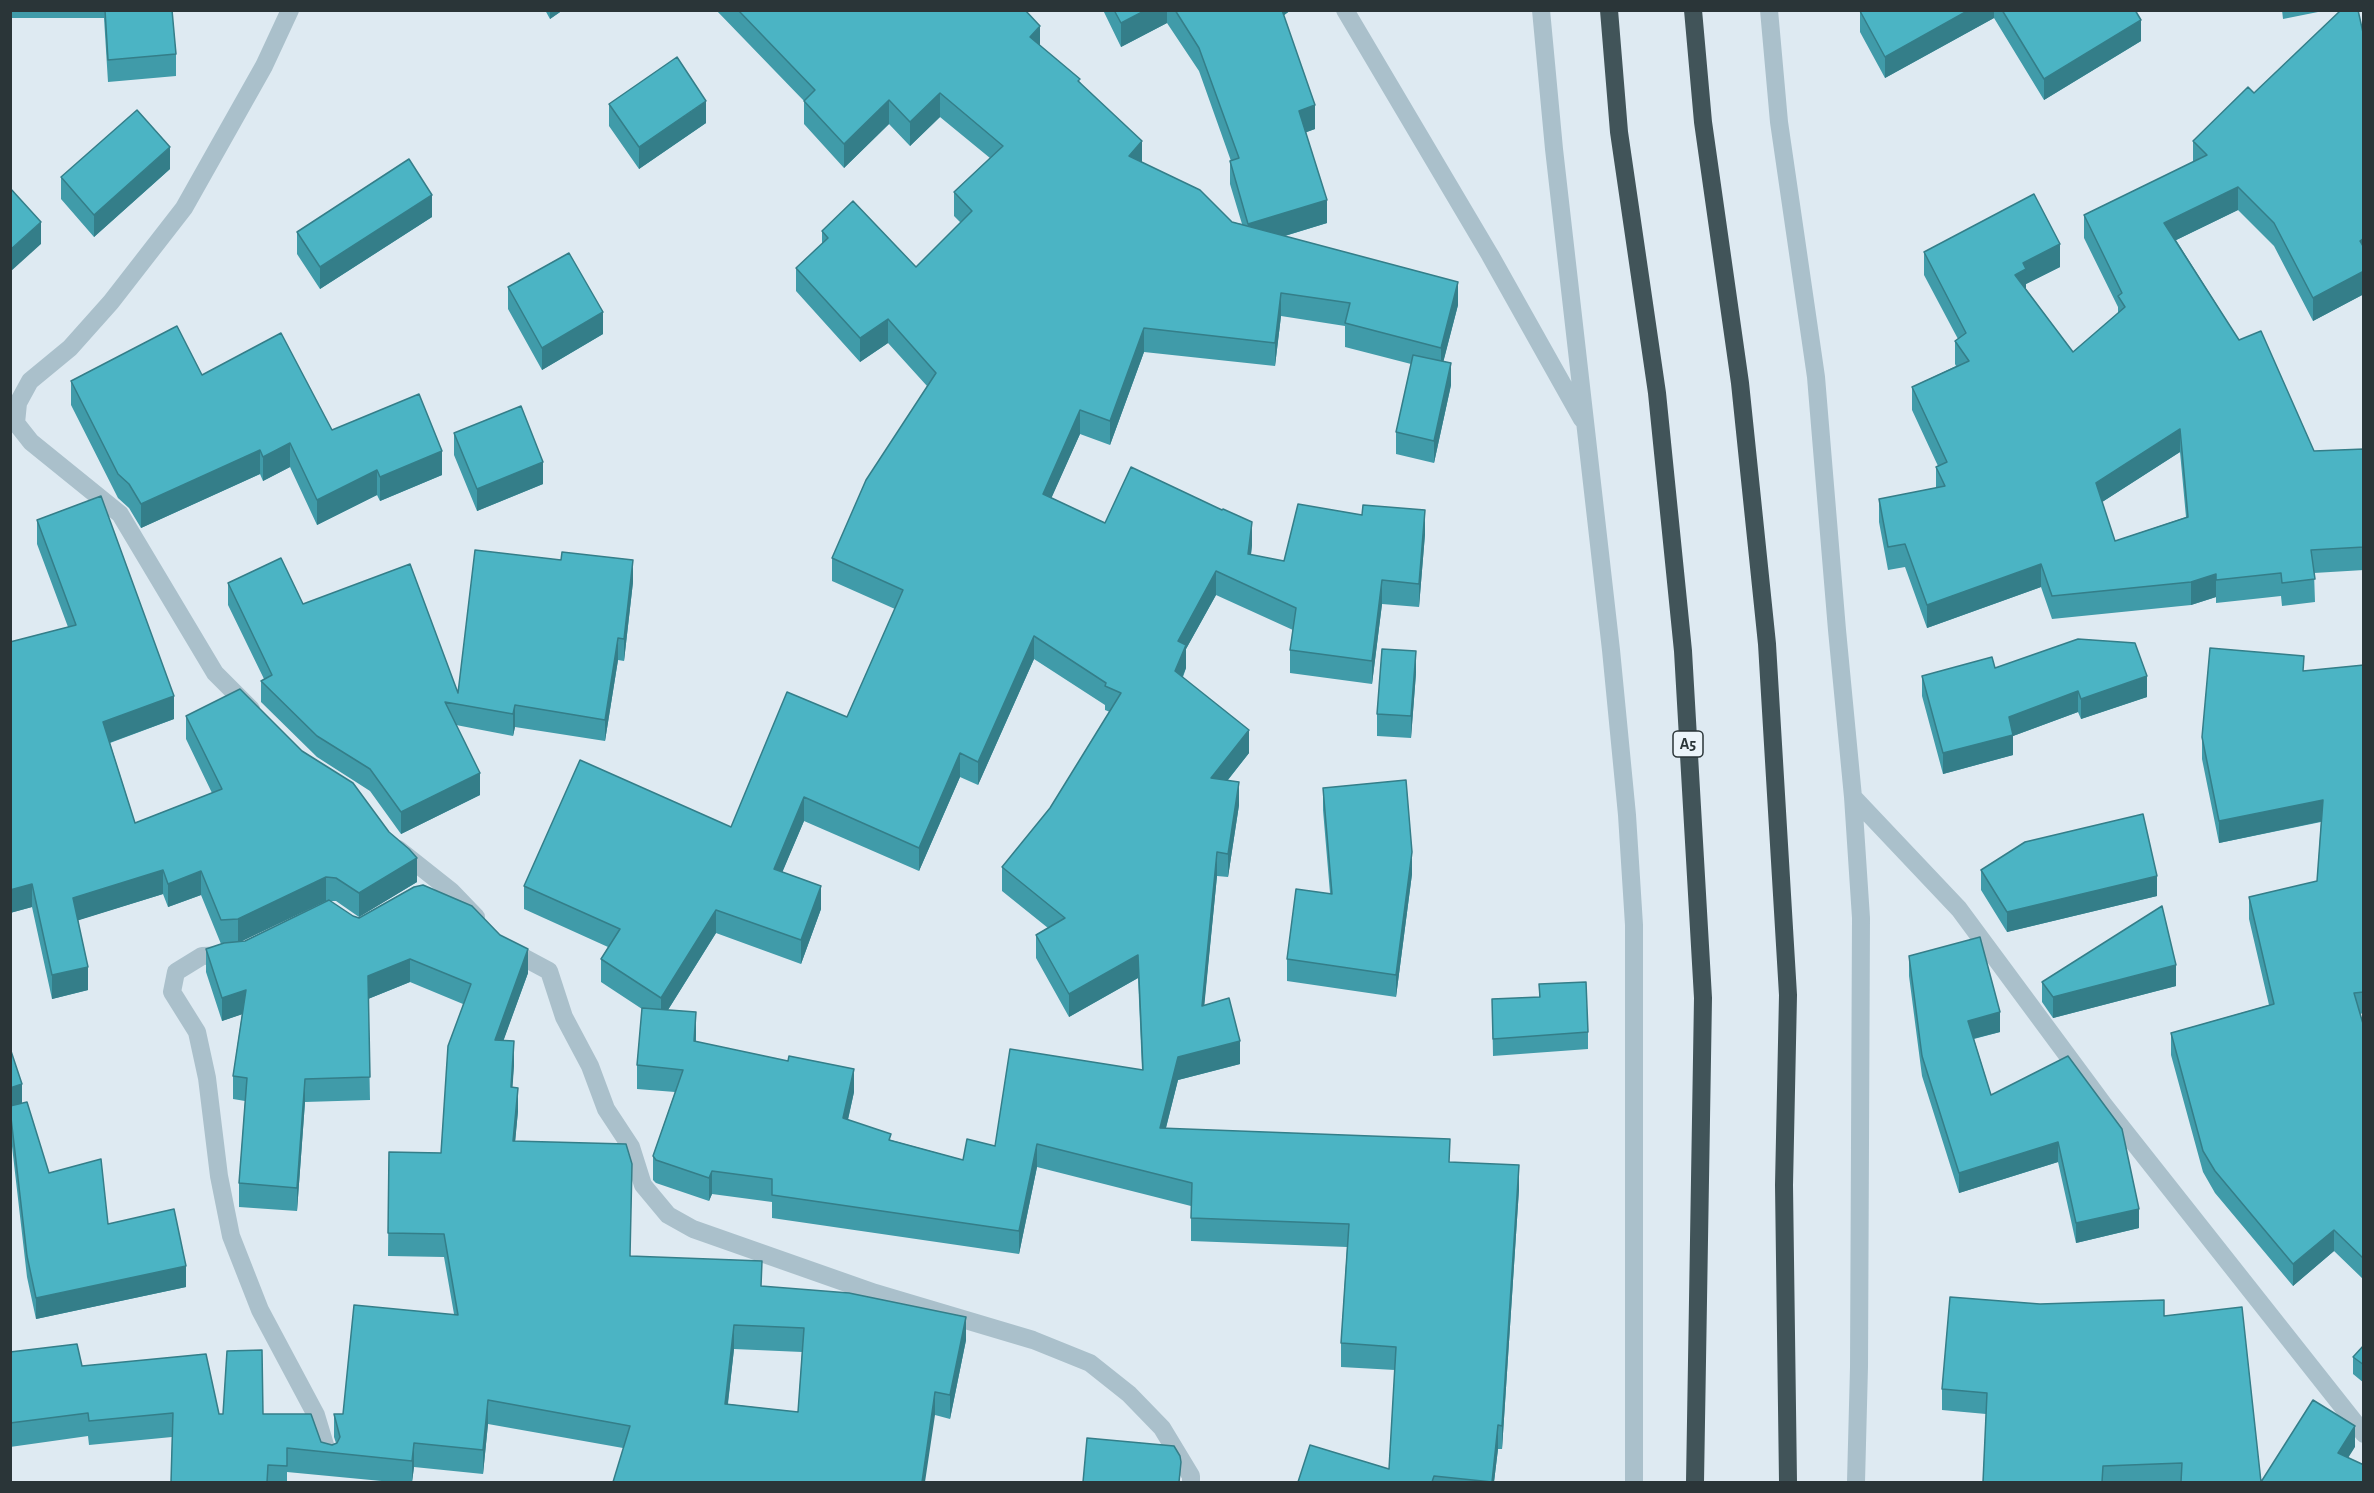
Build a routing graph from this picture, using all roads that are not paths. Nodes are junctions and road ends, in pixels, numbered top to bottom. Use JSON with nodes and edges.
{"nodes":[{"id":1,"x":290,"y":10,"type":"edge"},
{"id":2,"x":1345,"y":10,"type":"edge"},
{"id":3,"x":1541,"y":10,"type":"edge"},
{"id":4,"x":1609,"y":10,"type":"edge"},
{"id":5,"x":1693,"y":10,"type":"edge"},
{"id":6,"x":1769,"y":10,"type":"edge"},
{"id":7,"x":1586,"y":426,"type":"junction"},
{"id":8,"x":262,"y":720,"type":"edge"},
{"id":9,"x":1853,"y":797,"type":"junction"},
{"id":10,"x":386,"y":832,"type":"edge"},
{"id":11,"x":451,"y":891,"type":"junction"},
{"id":12,"x":431,"y":896,"type":"edge"},
{"id":13,"x":241,"y":954,"type":"edge"},
{"id":14,"x":2364,"y":1434,"type":"edge"},
{"id":15,"x":329,"y":1458,"type":"edge"},
{"id":16,"x":1191,"y":1482,"type":"edge"},
{"id":17,"x":1634,"y":1482,"type":"edge"},
{"id":18,"x":1695,"y":1482,"type":"edge"},
{"id":19,"x":1788,"y":1482,"type":"edge"},
{"id":20,"x":1856,"y":1482,"type":"edge"}],
"edges":[{"from":1,"to":8,"type":"street"},
{"from":2,"to":7,"type":"street"},
{"from":3,"to":7,"type":"street"},
{"from":4,"to":18,"type":"highway","number":"A5"},
{"from":5,"to":19,"type":"highway"},
{"from":6,"to":9,"type":"street"},
{"from":7,"to":17,"type":"street"},
{"from":9,"to":14,"type":"street"},
{"from":9,"to":20,"type":"street"},
{"from":10,"to":11,"type":"street"},
{"from":11,"to":12,"type":"street"},
{"from":11,"to":16,"type":"street"},
{"from":13,"to":15,"type":"street"}]}
